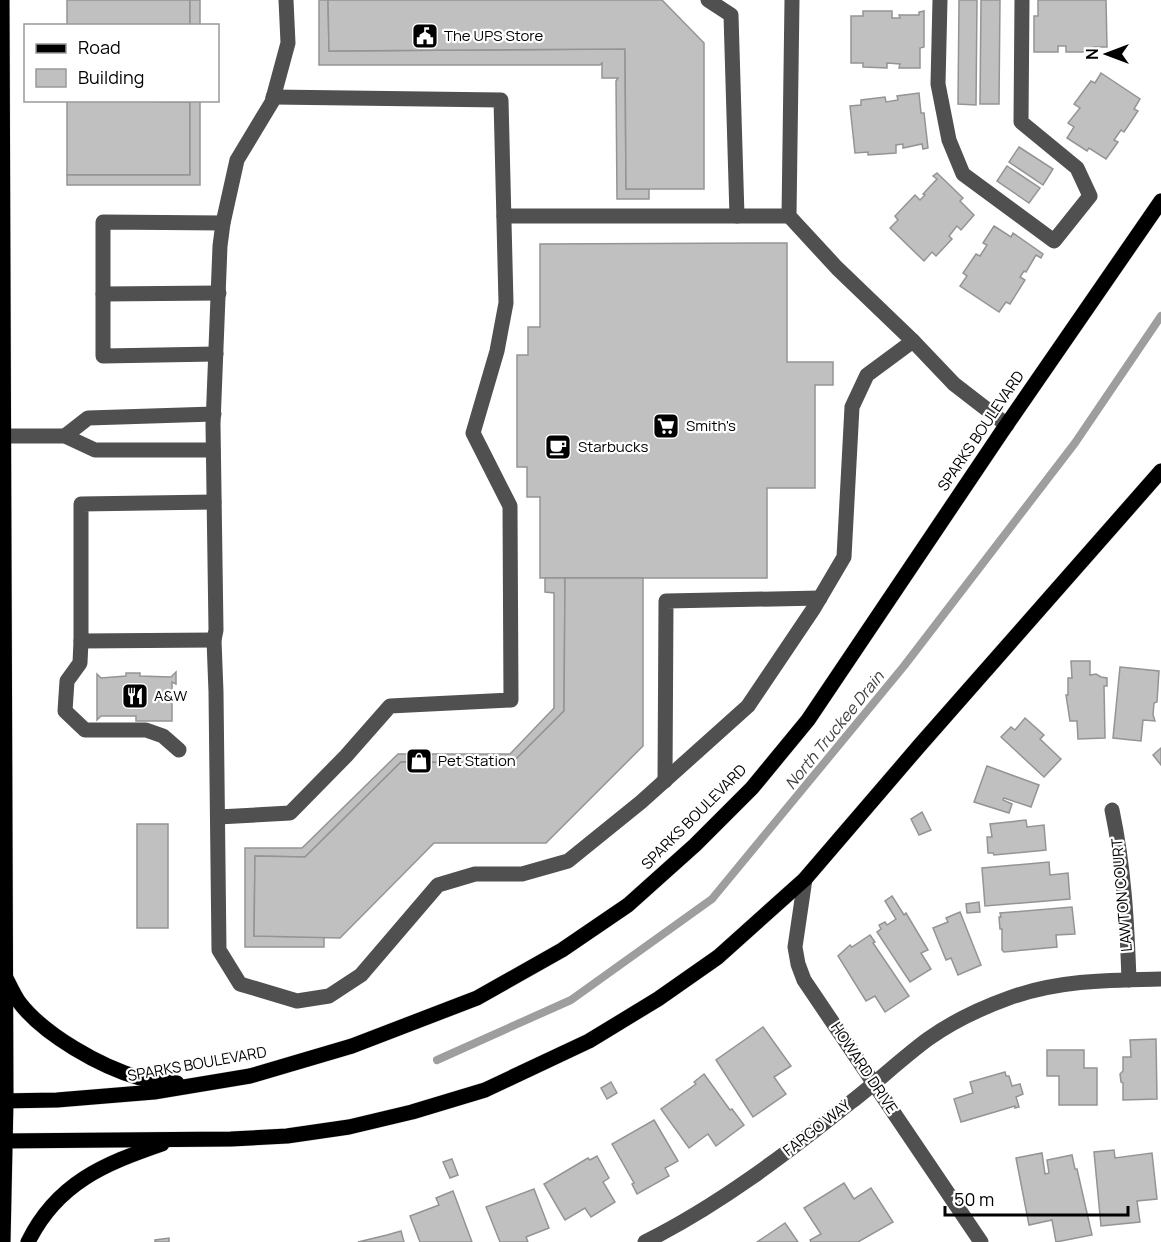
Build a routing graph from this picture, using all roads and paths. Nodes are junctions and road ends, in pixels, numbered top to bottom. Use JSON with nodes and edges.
{"nodes":[{"id":1,"x":2,"y":0,"type":"edge"},
{"id":2,"x":286,"y":0,"type":"edge"},
{"id":3,"x":708,"y":0,"type":"edge"},
{"id":4,"x":792,"y":0,"type":"edge"},
{"id":5,"x":940,"y":0,"type":"edge"},
{"id":6,"x":1022,"y":0,"type":"edge"},
{"id":7,"x":273,"y":97,"type":"junction"},
{"id":8,"x":1,"y":140,"type":"edge"},
{"id":9,"x":1161,"y":201,"type":"edge"},
{"id":10,"x":504,"y":216,"type":"junction"},
{"id":11,"x":736,"y":216,"type":"junction"},
{"id":12,"x":789,"y":216,"type":"junction"},
{"id":13,"x":223,"y":223,"type":"junction"},
{"id":14,"x":219,"y":293,"type":"junction"},
{"id":15,"x":103,"y":294,"type":"junction"},
{"id":16,"x":913,"y":341,"type":"junction"},
{"id":17,"x":216,"y":354,"type":"junction"},
{"id":18,"x":214,"y":414,"type":"junction"},
{"id":19,"x":1007,"y":425,"type":"junction"},
{"id":20,"x":2,"y":436,"type":"edge"},
{"id":21,"x":65,"y":436,"type":"junction"},
{"id":22,"x":213,"y":450,"type":"junction"},
{"id":23,"x":1161,"y":471,"type":"edge"},
{"id":24,"x":214,"y":502,"type":"junction"},
{"id":25,"x":820,"y":598,"type":"junction"},
{"id":26,"x":214,"y":640,"type":"junction"},
{"id":27,"x":81,"y":641,"type":"junction"},
{"id":28,"x":179,"y":750,"type":"dead end"},
{"id":29,"x":665,"y":781,"type":"junction"},
{"id":30,"x":1112,"y":810,"type":"dead end"},
{"id":31,"x":218,"y":817,"type":"junction"},
{"id":32,"x":805,"y":879,"type":"junction"},
{"id":33,"x":5,"y":976,"type":"junction"},
{"id":34,"x":1161,"y":979,"type":"edge"},
{"id":35,"x":1129,"y":980,"type":"junction"},
{"id":36,"x":874,"y":1082,"type":"junction"},
{"id":37,"x":195,"y":1085,"type":"junction"},
{"id":38,"x":3,"y":1101,"type":"edge"},
{"id":39,"x":174,"y":1140,"type":"junction"},
{"id":40,"x":2,"y":1141,"type":"edge"},
{"id":41,"x":3,"y":1242,"type":"edge"},
{"id":42,"x":28,"y":1242,"type":"edge"},
{"id":43,"x":645,"y":1242,"type":"edge"},
{"id":44,"x":981,"y":1242,"type":"edge"}],
"edges":[{"from":1,"to":8,"type":"main road"},
{"from":2,"to":7,"type":"street"},
{"from":3,"to":11,"type":"street"},
{"from":4,"to":12,"type":"street"},
{"from":5,"to":6,"type":"street"},
{"from":7,"to":10,"type":"street"},
{"from":7,"to":13,"type":"street"},
{"from":8,"to":20,"type":"main road"},
{"from":9,"to":19,"type":"main road","name":"SPARKS BOULEVARD"},
{"from":10,"to":11,"type":"street"},
{"from":10,"to":31,"type":"street"},
{"from":11,"to":12,"type":"street"},
{"from":12,"to":16,"type":"street"},
{"from":13,"to":14,"type":"street"},
{"from":13,"to":15,"type":"street"},
{"from":14,"to":15,"type":"street"},
{"from":14,"to":17,"type":"street"},
{"from":15,"to":17,"type":"street"},
{"from":16,"to":19,"type":"street"},
{"from":16,"to":25,"type":"street"},
{"from":17,"to":18,"type":"street"},
{"from":18,"to":21,"type":"street"},
{"from":18,"to":22,"type":"street"},
{"from":19,"to":37,"type":"main road","name":"SPARKS BOULEVARD"},
{"from":20,"to":21,"type":"street"},
{"from":20,"to":33,"type":"main road"},
{"from":21,"to":22,"type":"street"},
{"from":22,"to":24,"type":"street"},
{"from":23,"to":32,"type":"main road"},
{"from":24,"to":26,"type":"street"},
{"from":24,"to":27,"type":"street"},
{"from":25,"to":29,"type":"street"},
{"from":25,"to":29,"type":"street"},
{"from":26,"to":27,"type":"street"},
{"from":26,"to":31,"type":"street"},
{"from":27,"to":28,"type":"street"},
{"from":29,"to":31,"type":"street"},
{"from":30,"to":35,"type":"street","name":"LAWTON COURT"},
{"from":32,"to":36,"type":"street","name":"HOWARD DRIVE"},
{"from":32,"to":39,"type":"main road"},
{"from":33,"to":37,"type":"main road"},
{"from":33,"to":38,"type":"main road"},
{"from":34,"to":35,"type":"street","name":"FARGO WAY"},
{"from":35,"to":36,"type":"street","name":"FARGO WAY"},
{"from":36,"to":43,"type":"street","name":"FARGO WAY"},
{"from":36,"to":44,"type":"street","name":"HOWARD DRIVE"},
{"from":37,"to":38,"type":"main road","name":"SPARKS BOULEVARD"},
{"from":38,"to":40,"type":"main road"},
{"from":39,"to":40,"type":"main road"},
{"from":39,"to":42,"type":"main road"},
{"from":40,"to":41,"type":"main road"}]}
